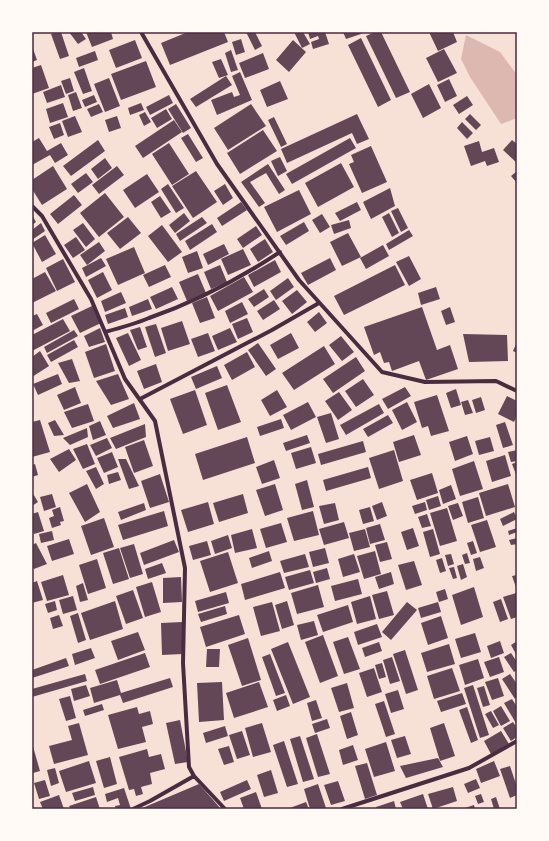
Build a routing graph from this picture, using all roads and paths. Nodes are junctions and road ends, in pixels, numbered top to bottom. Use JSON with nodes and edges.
{"nodes":[{"id":1,"x":141,"y":32,"type":"edge"},
{"id":2,"x":32,"y":206,"type":"edge"},
{"id":3,"x":280,"y":252,"type":"junction"},
{"id":4,"x":320,"y":303,"type":"junction"},
{"id":5,"x":105,"y":332,"type":"junction"},
{"id":6,"x":517,"y":391,"type":"edge"},
{"id":7,"x":140,"y":400,"type":"junction"},
{"id":8,"x":517,"y":741,"type":"edge"},
{"id":9,"x":194,"y":776,"type":"junction"},
{"id":10,"x":133,"y":809,"type":"edge"},
{"id":11,"x":225,"y":809,"type":"edge"},
{"id":12,"x":342,"y":809,"type":"edge"}],
"edges":[{"from":1,"to":3,"type":"street"},
{"from":2,"to":5,"type":"street"},
{"from":3,"to":4,"type":"street"},
{"from":3,"to":5,"type":"street"},
{"from":4,"to":6,"type":"street"},
{"from":4,"to":7,"type":"street"},
{"from":5,"to":7,"type":"street"},
{"from":7,"to":9,"type":"street"},
{"from":8,"to":12,"type":"street"},
{"from":9,"to":10,"type":"street"},
{"from":9,"to":11,"type":"street"}]}
